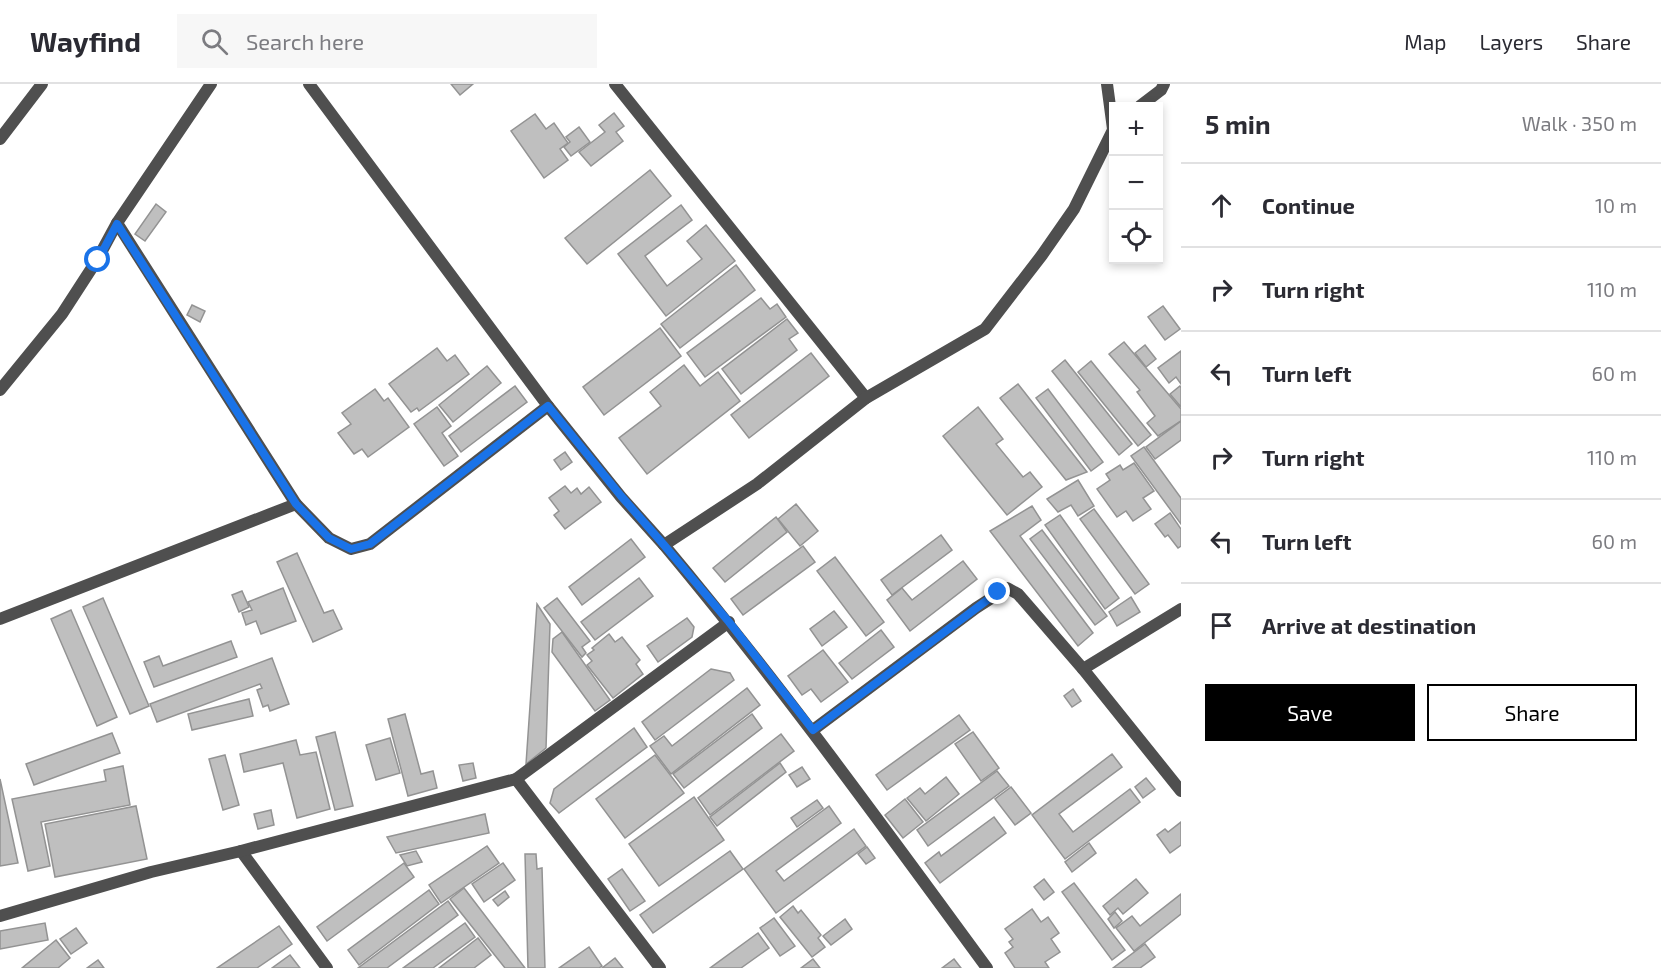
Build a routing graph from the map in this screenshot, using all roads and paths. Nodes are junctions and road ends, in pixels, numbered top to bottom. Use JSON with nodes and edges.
{"nodes":[{"id":1,"x":42,"y":84,"type":"edge"},
{"id":2,"x":211,"y":84,"type":"edge"},
{"id":3,"x":309,"y":84,"type":"edge"},
{"id":4,"x":615,"y":84,"type":"edge"},
{"id":5,"x":1107,"y":84,"type":"edge"},
{"id":6,"x":1164,"y":84,"type":"edge"},
{"id":7,"x":1109,"y":102,"type":"edge"},
{"id":8,"x":1145,"y":102,"type":"edge"},
{"id":9,"x":1109,"y":137,"type":"edge"},
{"id":10,"x":0,"y":139,"type":"edge"},
{"id":11,"x":117,"y":224,"type":"junction"},
{"id":12,"x":0,"y":390,"type":"edge"},
{"id":13,"x":866,"y":398,"type":"junction"},
{"id":14,"x":548,"y":406,"type":"junction"},
{"id":15,"x":296,"y":504,"type":"junction"},
{"id":16,"x":664,"y":545,"type":"junction"},
{"id":17,"x":1181,"y":609,"type":"edge"},
{"id":18,"x":0,"y":619,"type":"edge"},
{"id":19,"x":729,"y":622,"type":"junction"},
{"id":20,"x":1083,"y":669,"type":"junction"},
{"id":21,"x":813,"y":730,"type":"junction"},
{"id":22,"x":516,"y":778,"type":"junction"},
{"id":23,"x":1181,"y":791,"type":"edge"},
{"id":24,"x":241,"y":851,"type":"junction"},
{"id":25,"x":0,"y":916,"type":"edge"},
{"id":26,"x":327,"y":968,"type":"edge"},
{"id":27,"x":660,"y":968,"type":"edge"},
{"id":28,"x":987,"y":968,"type":"edge"}],
"edges":[{"from":1,"to":10,"type":"street"},
{"from":2,"to":11,"type":"street"},
{"from":3,"to":14,"type":"street"},
{"from":4,"to":13,"type":"street"},
{"from":5,"to":7,"type":"street"},
{"from":6,"to":8,"type":"street"},
{"from":9,"to":13,"type":"street"},
{"from":11,"to":12,"type":"street"},
{"from":11,"to":15,"type":"street"},
{"from":13,"to":16,"type":"street"},
{"from":14,"to":15,"type":"street"},
{"from":14,"to":16,"type":"street"},
{"from":15,"to":18,"type":"street"},
{"from":16,"to":19,"type":"street"},
{"from":17,"to":20,"type":"street"},
{"from":19,"to":21,"type":"street"},
{"from":19,"to":22,"type":"street"},
{"from":20,"to":21,"type":"street"},
{"from":20,"to":23,"type":"street"},
{"from":21,"to":28,"type":"street"},
{"from":22,"to":24,"type":"street"},
{"from":22,"to":27,"type":"street"},
{"from":24,"to":25,"type":"street"},
{"from":24,"to":26,"type":"street"}]}
